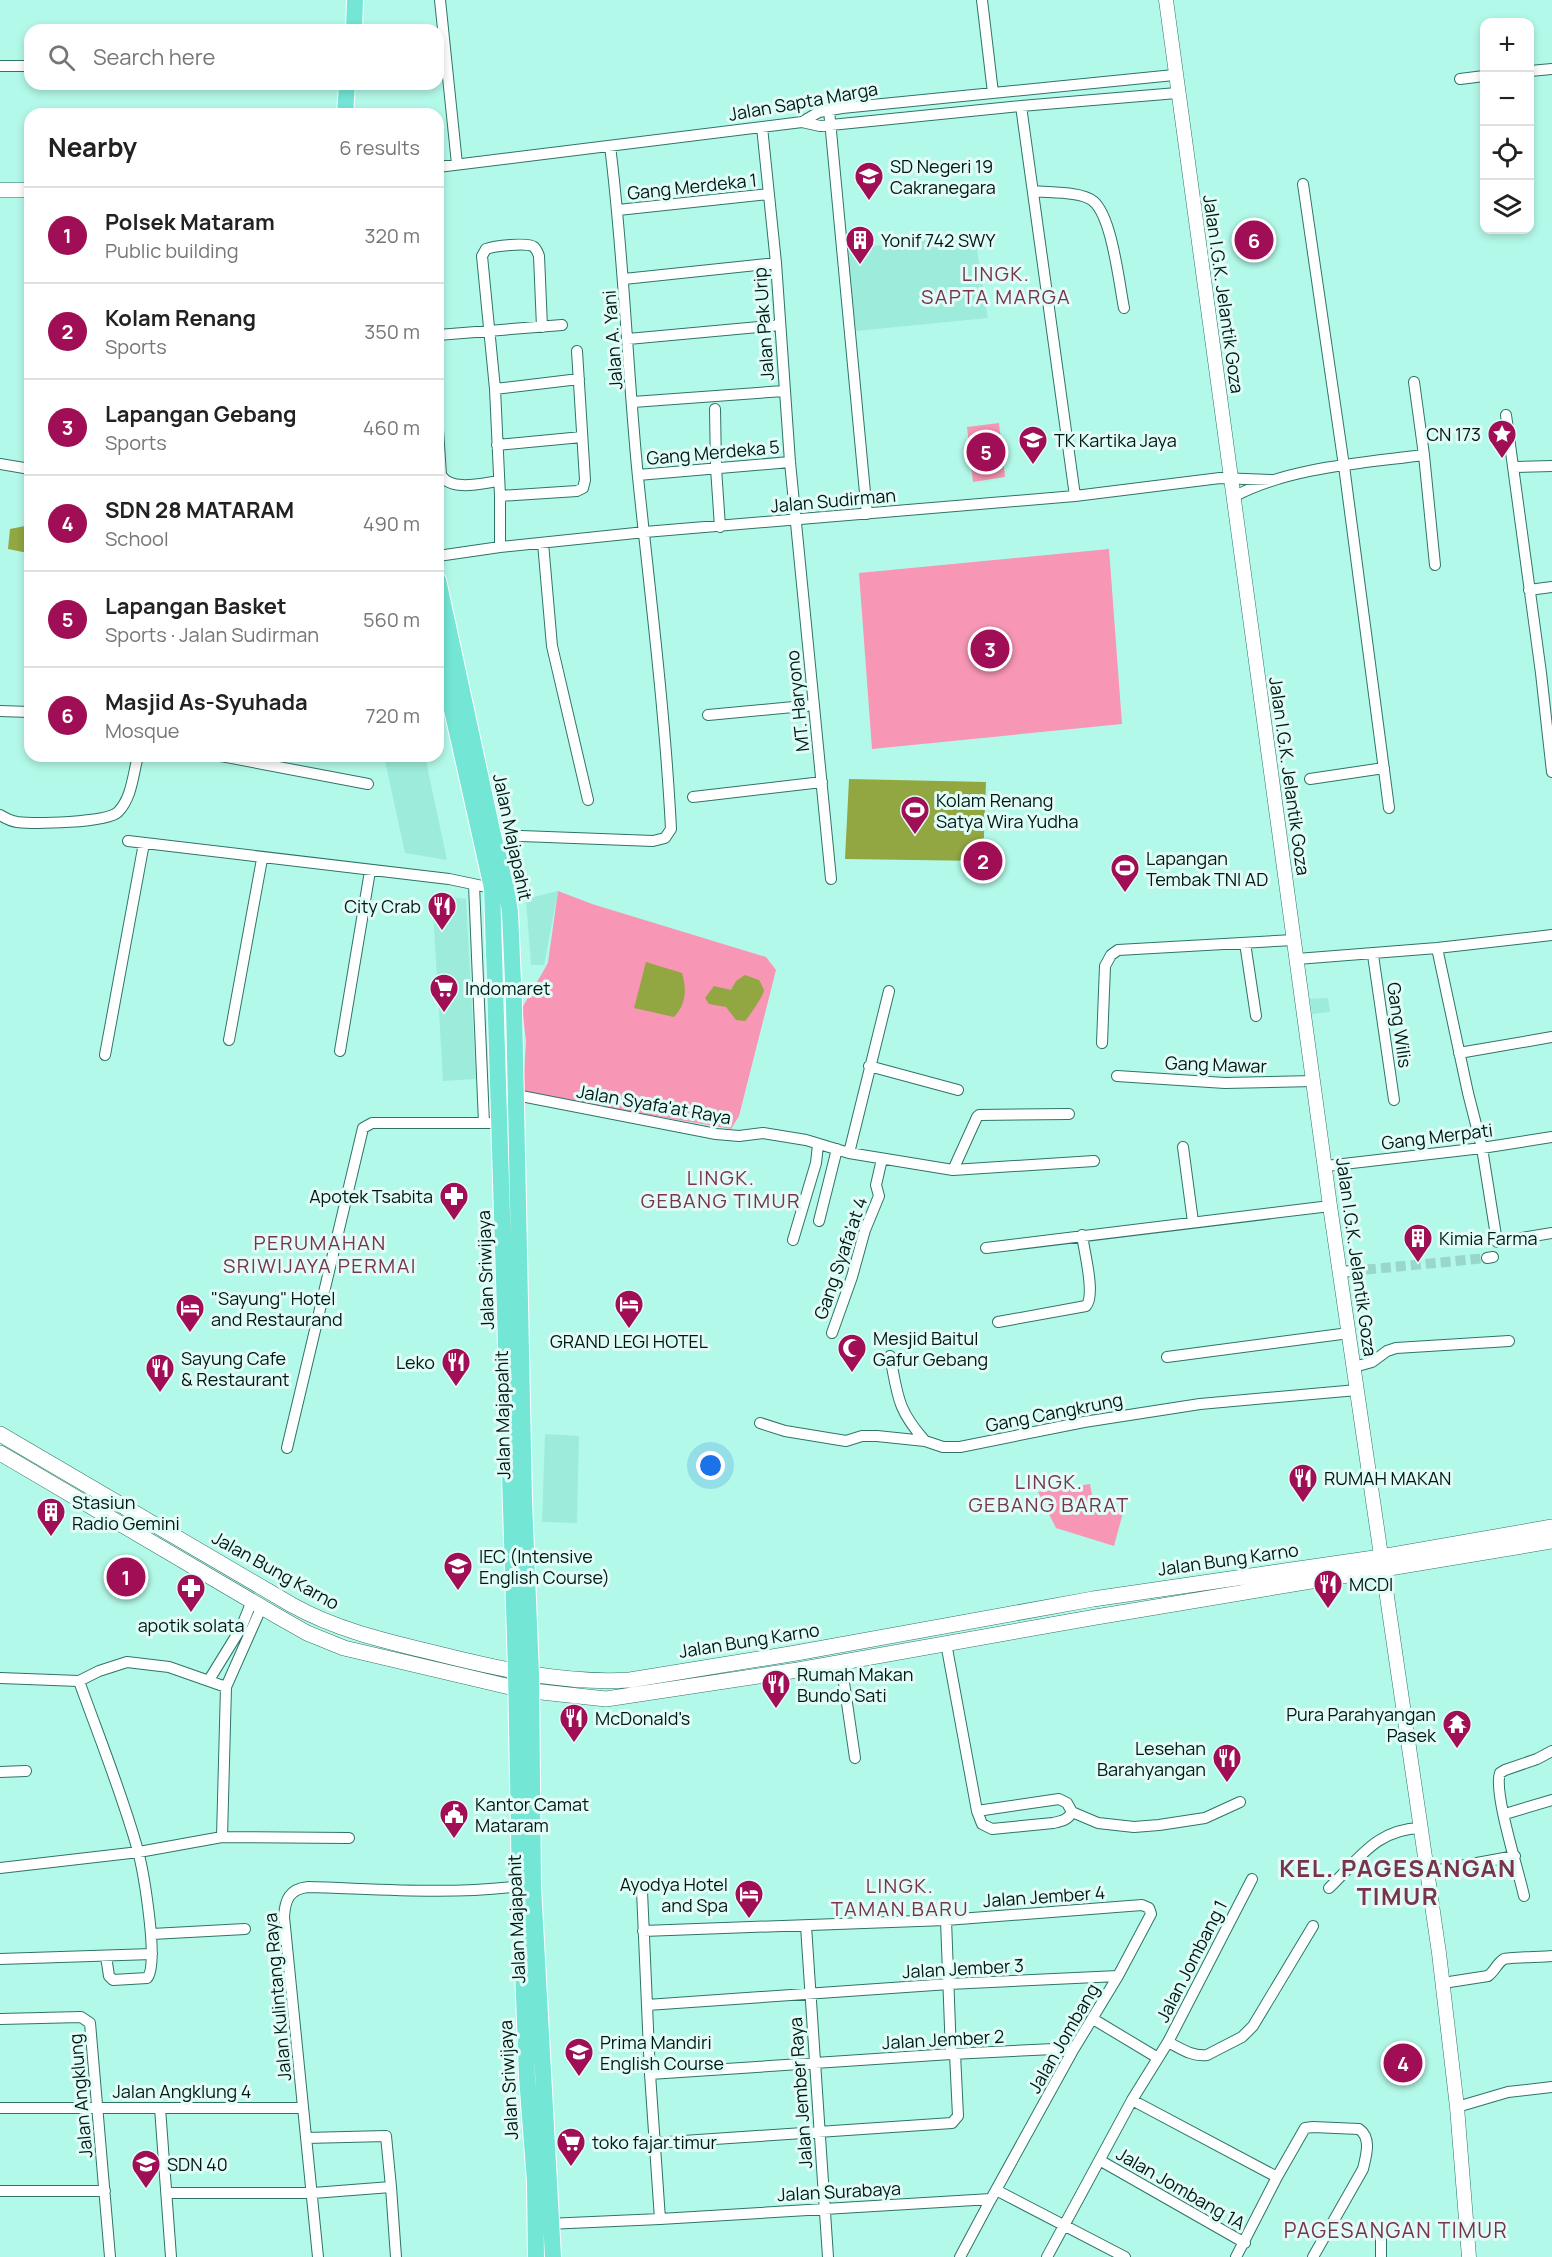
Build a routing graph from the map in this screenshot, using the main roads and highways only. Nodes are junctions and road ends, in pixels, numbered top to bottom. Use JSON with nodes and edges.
{"nodes":[{"id":1,"x":355,"y":0,"type":"edge"},
{"id":2,"x":354,"y":24,"type":"edge"},
{"id":3,"x":347,"y":90,"type":"edge"},
{"id":4,"x":357,"y":90,"type":"edge"},
{"id":5,"x":345,"y":108,"type":"edge"},
{"id":6,"x":356,"y":108,"type":"edge"},
{"id":7,"x":444,"y":619,"type":"edge"},
{"id":8,"x":444,"y":663,"type":"edge"},
{"id":9,"x":455,"y":691,"type":"junction"},
{"id":10,"x":500,"y":1131,"type":"junction"},
{"id":11,"x":0,"y":1434,"type":"edge"},
{"id":12,"x":0,"y":1453,"type":"edge"},
{"id":13,"x":128,"y":1507,"type":"junction"},
{"id":14,"x":119,"y":1522,"type":"junction"},
{"id":15,"x":1552,"y":1527,"type":"edge"},
{"id":16,"x":1552,"y":1541,"type":"edge"},
{"id":17,"x":1382,"y":1563,"type":"junction"},
{"id":18,"x":1072,"y":1603,"type":"junction"},
{"id":19,"x":315,"y":1617,"type":"junction"},
{"id":20,"x":1075,"y":1620,"type":"junction"},
{"id":21,"x":307,"y":1633,"type":"junction"},
{"id":22,"x":796,"y":1653,"type":"junction"},
{"id":23,"x":798,"y":1670,"type":"junction"},
{"id":24,"x":524,"y":1681,"type":"junction"},
{"id":25,"x":531,"y":2000,"type":"junction"},
{"id":26,"x":543,"y":2224,"type":"junction"},
{"id":27,"x":536,"y":2257,"type":"edge"},
{"id":28,"x":553,"y":2257,"type":"edge"}],
"edges":[{"from":1,"to":2,"type":"main road"},
{"from":3,"to":5,"type":"main road"},
{"from":4,"to":6,"type":"main road"},
{"from":7,"to":9,"type":"main road","name":"Jalan Majapahit"},
{"from":8,"to":9,"type":"main road","name":"Jalan Sriwijaya"},
{"from":9,"to":10,"type":"main road","name":"Jalan Sriwijaya"},
{"from":9,"to":10,"type":"main road","name":"Jalan Majapahit"},
{"from":10,"to":24,"type":"main road","name":"Jalan Sriwijaya"},
{"from":11,"to":13,"type":"main road","name":"Jalan Bung Karno"},
{"from":12,"to":14,"type":"main road"},
{"from":13,"to":14,"type":"main road"},
{"from":13,"to":19,"type":"main road","name":"Jalan Bung Karno"},
{"from":14,"to":21,"type":"main road"},
{"from":15,"to":17,"type":"main road","name":"Jalan Bung Karno"},
{"from":16,"to":17,"type":"main road"},
{"from":17,"to":18,"type":"main road","name":"Jalan Bung Karno"},
{"from":17,"to":20,"type":"main road"},
{"from":18,"to":20,"type":"main road"},
{"from":18,"to":22,"type":"main road","name":"Jalan Bung Karno"},
{"from":19,"to":21,"type":"main road"},
{"from":19,"to":24,"type":"main road","name":"Jalan Bung Karno"},
{"from":20,"to":23,"type":"main road"},
{"from":21,"to":24,"type":"main road"},
{"from":22,"to":23,"type":"main road"},
{"from":22,"to":24,"type":"main road","name":"Jalan Bung Karno"},
{"from":23,"to":24,"type":"main road"},
{"from":24,"to":25,"type":"main road","name":"Jalan Majapahit"},
{"from":24,"to":25,"type":"main road","name":"Jalan Sriwijaya"},
{"from":25,"to":26,"type":"main road","name":"Jalan Sriwijaya"},
{"from":26,"to":27,"type":"main road","name":"Jalan Sriwijaya"},
{"from":26,"to":28,"type":"main road"}]}
